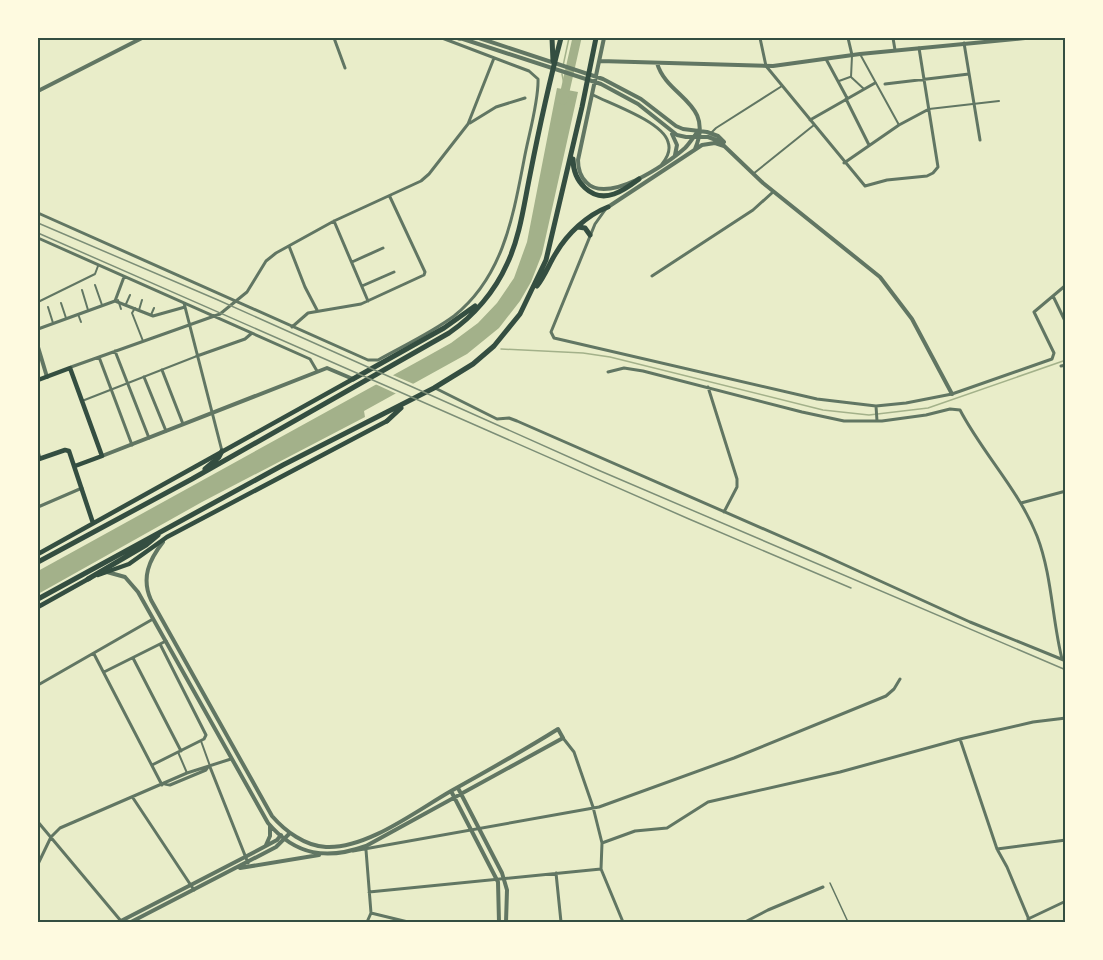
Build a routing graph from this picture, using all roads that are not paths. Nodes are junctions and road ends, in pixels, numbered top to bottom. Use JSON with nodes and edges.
{"nodes":[{"id":1,"x":142,"y":38,"type":"edge"},
{"id":2,"x":334,"y":38,"type":"edge"},
{"id":3,"x":442,"y":38,"type":"edge"},
{"id":4,"x":459,"y":38,"type":"edge"},
{"id":5,"x":480,"y":38,"type":"edge"},
{"id":6,"x":552,"y":38,"type":"edge"},
{"id":7,"x":561,"y":38,"type":"edge"},
{"id":8,"x":596,"y":38,"type":"edge"},
{"id":9,"x":604,"y":38,"type":"edge"},
{"id":10,"x":760,"y":38,"type":"edge"},
{"id":11,"x":848,"y":38,"type":"edge"},
{"id":12,"x":893,"y":38,"type":"edge"},
{"id":13,"x":964,"y":38,"type":"edge"},
{"id":14,"x":1004,"y":38,"type":"edge"},
{"id":15,"x":1025,"y":38,"type":"edge"},
{"id":16,"x":966,"y":43,"type":"junction"},
{"id":17,"x":919,"y":48,"type":"junction"},
{"id":18,"x":895,"y":50,"type":"junction"},
{"id":19,"x":860,"y":54,"type":"junction"},
{"id":20,"x":852,"y":55,"type":"junction"},
{"id":21,"x":494,"y":58,"type":"junction"},
{"id":22,"x":826,"y":59,"type":"junction"},
{"id":23,"x":600,"y":61,"type":"junction"},
{"id":24,"x":657,"y":63,"type":"junction"},
{"id":25,"x":554,"y":66,"type":"junction"},
{"id":26,"x":766,"y":66,"type":"junction"},
{"id":27,"x":345,"y":68,"type":"dead end"},
{"id":28,"x":969,"y":74,"type":"junction"},
{"id":29,"x":851,"y":77,"type":"junction"},
{"id":30,"x":925,"y":79,"type":"junction"},
{"id":31,"x":839,"y":81,"type":"junction"},
{"id":32,"x":875,"y":83,"type":"junction"},
{"id":33,"x":885,"y":84,"type":"dead end"},
{"id":34,"x":782,"y":86,"type":"junction"},
{"id":35,"x":864,"y":89,"type":"junction"},
{"id":36,"x":38,"y":90,"type":"edge"},
{"id":37,"x":593,"y":95,"type":"junction"},
{"id":38,"x":525,"y":98,"type":"dead end"},
{"id":39,"x":847,"y":98,"type":"junction"},
{"id":40,"x":999,"y":101,"type":"dead end"},
{"id":41,"x":974,"y":104,"type":"junction"},
{"id":42,"x":929,"y":109,"type":"junction"},
{"id":43,"x":810,"y":120,"type":"junction"},
{"id":44,"x":468,"y":124,"type":"junction"},
{"id":45,"x":899,"y":124,"type":"junction"},
{"id":46,"x":814,"y":125,"type":"junction"},
{"id":47,"x":699,"y":130,"type":"junction"},
{"id":48,"x":670,"y":131,"type":"junction"},
{"id":49,"x":711,"y":133,"type":"junction"},
{"id":50,"x":697,"y":136,"type":"junction"},
{"id":51,"x":980,"y":140,"type":"dead end"},
{"id":52,"x":869,"y":145,"type":"junction"},
{"id":53,"x":573,"y":149,"type":"junction"},
{"id":54,"x":729,"y":150,"type":"junction"},
{"id":55,"x":694,"y":151,"type":"junction"},
{"id":56,"x":674,"y":156,"type":"junction"},
{"id":57,"x":844,"y":163,"type":"junction"},
{"id":58,"x":662,"y":164,"type":"junction"},
{"id":59,"x":753,"y":174,"type":"junction"},
{"id":60,"x":639,"y":179,"type":"junction"},
{"id":61,"x":773,"y":192,"type":"junction"},
{"id":62,"x":390,"y":196,"type":"junction"},
{"id":63,"x":608,"y":207,"type":"junction"},
{"id":64,"x":38,"y":213,"type":"edge"},
{"id":65,"x":334,"y":221,"type":"junction"},
{"id":66,"x":578,"y":227,"type":"junction"},
{"id":67,"x":590,"y":235,"type":"junction"},
{"id":68,"x":38,"y":238,"type":"edge"},
{"id":69,"x":288,"y":246,"type":"junction"},
{"id":70,"x":382,"y":248,"type":"dead end"},
{"id":71,"x":352,"y":262,"type":"junction"},
{"id":72,"x":98,"y":266,"type":"junction"},
{"id":73,"x":394,"y":272,"type":"dead end"},
{"id":74,"x":652,"y":276,"type":"dead end"},
{"id":75,"x":124,"y":277,"type":"junction"},
{"id":76,"x":95,"y":285,"type":"dead end"},
{"id":77,"x":1065,"y":285,"type":"edge"},
{"id":78,"x":362,"y":286,"type":"junction"},
{"id":79,"x":82,"y":290,"type":"dead end"},
{"id":80,"x":130,"y":295,"type":"dead end"},
{"id":81,"x":530,"y":296,"type":"junction"},
{"id":82,"x":1053,"y":296,"type":"junction"},
{"id":83,"x":142,"y":300,"type":"dead end"},
{"id":84,"x":116,"y":301,"type":"junction"},
{"id":85,"x":368,"y":301,"type":"junction"},
{"id":86,"x":38,"y":302,"type":"edge"},
{"id":87,"x":237,"y":302,"type":"junction"},
{"id":88,"x":61,"y":303,"type":"dead end"},
{"id":89,"x":482,"y":303,"type":"junction"},
{"id":90,"x":126,"y":304,"type":"junction"},
{"id":91,"x":103,"y":305,"type":"junction"},
{"id":92,"x":184,"y":305,"type":"junction"},
{"id":93,"x":154,"y":308,"type":"dead end"},
{"id":94,"x":121,"y":309,"type":"dead end"},
{"id":95,"x":137,"y":309,"type":"junction"},
{"id":96,"x":90,"y":310,"type":"junction"},
{"id":97,"x":317,"y":310,"type":"junction"},
{"id":98,"x":107,"y":311,"type":"dead end"},
{"id":99,"x":43,"y":313,"type":"dead end"},
{"id":100,"x":78,"y":314,"type":"junction"},
{"id":101,"x":94,"y":315,"type":"dead end"},
{"id":102,"x":151,"y":315,"type":"junction"},
{"id":103,"x":214,"y":317,"type":"junction"},
{"id":104,"x":66,"y":319,"type":"junction"},
{"id":105,"x":81,"y":322,"type":"dead end"},
{"id":106,"x":1065,"y":323,"type":"edge"},
{"id":107,"x":53,"y":324,"type":"junction"},
{"id":108,"x":189,"y":325,"type":"junction"},
{"id":109,"x":292,"y":327,"type":"junction"},
{"id":110,"x":38,"y":329,"type":"edge"},
{"id":111,"x":252,"y":333,"type":"junction"},
{"id":112,"x":143,"y":341,"type":"junction"},
{"id":113,"x":38,"y":346,"type":"edge"},
{"id":114,"x":115,"y":351,"type":"junction"},
{"id":115,"x":197,"y":356,"type":"junction"},
{"id":116,"x":99,"y":357,"type":"junction"},
{"id":117,"x":70,"y":368,"type":"junction"},
{"id":118,"x":162,"y":370,"type":"junction"},
{"id":119,"x":317,"y":371,"type":"junction"},
{"id":120,"x":608,"y":372,"type":"dead end"},
{"id":121,"x":47,"y":376,"type":"junction"},
{"id":122,"x":144,"y":377,"type":"junction"},
{"id":123,"x":353,"y":379,"type":"junction"},
{"id":124,"x":38,"y":380,"type":"edge"},
{"id":125,"x":128,"y":383,"type":"junction"},
{"id":126,"x":708,"y":387,"type":"junction"},
{"id":127,"x":434,"y":388,"type":"junction"},
{"id":128,"x":111,"y":390,"type":"junction"},
{"id":129,"x":952,"y":394,"type":"junction"},
{"id":130,"x":82,"y":401,"type":"junction"},
{"id":131,"x":407,"y":402,"type":"junction"},
{"id":132,"x":876,"y":408,"type":"junction"},
{"id":133,"x":212,"y":413,"type":"junction"},
{"id":134,"x":877,"y":420,"type":"junction"},
{"id":135,"x":387,"y":421,"type":"joint"},
{"id":136,"x":183,"y":424,"type":"junction"},
{"id":137,"x":166,"y":431,"type":"junction"},
{"id":138,"x":149,"y":438,"type":"junction"},
{"id":139,"x":132,"y":445,"type":"junction"},
{"id":140,"x":222,"y":451,"type":"junction"},
{"id":141,"x":102,"y":456,"type":"junction"},
{"id":142,"x":38,"y":457,"type":"edge"},
{"id":143,"x":75,"y":466,"type":"junction"},
{"id":144,"x":192,"y":480,"type":"junction"},
{"id":145,"x":82,"y":488,"type":"junction"},
{"id":146,"x":1065,"y":491,"type":"edge"},
{"id":147,"x":1021,"y":503,"type":"junction"},
{"id":148,"x":38,"y":507,"type":"edge"},
{"id":149,"x":724,"y":512,"type":"junction"},
{"id":150,"x":93,"y":523,"type":"junction"},
{"id":151,"x":171,"y":525,"type":"junction"},
{"id":152,"x":167,"y":537,"type":"junction"},
{"id":153,"x":38,"y":554,"type":"edge"},
{"id":154,"x":38,"y":562,"type":"edge"},
{"id":155,"x":107,"y":572,"type":"junction"},
{"id":156,"x":88,"y":579,"type":"junction"},
{"id":157,"x":38,"y":599,"type":"edge"},
{"id":158,"x":38,"y":607,"type":"edge"},
{"id":159,"x":153,"y":619,"type":"junction"},
{"id":160,"x":166,"y":641,"type":"junction"},
{"id":161,"x":159,"y":644,"type":"junction"},
{"id":162,"x":94,"y":654,"type":"junction"},
{"id":163,"x":133,"y":658,"type":"junction"},
{"id":164,"x":1064,"y":660,"type":"edge"},
{"id":165,"x":104,"y":672,"type":"junction"},
{"id":166,"x":900,"y":679,"type":"dead end"},
{"id":167,"x":38,"y":685,"type":"edge"},
{"id":168,"x":1065,"y":718,"type":"edge"},
{"id":169,"x":563,"y":738,"type":"junction"},
{"id":170,"x":960,"y":739,"type":"junction"},
{"id":171,"x":201,"y":741,"type":"junction"},
{"id":172,"x":179,"y":751,"type":"junction"},
{"id":173,"x":231,"y":759,"type":"junction"},
{"id":174,"x":152,"y":765,"type":"junction"},
{"id":175,"x":209,"y":767,"type":"junction"},
{"id":176,"x":187,"y":773,"type":"junction"},
{"id":177,"x":164,"y":784,"type":"junction"},
{"id":178,"x":458,"y":788,"type":"junction"},
{"id":179,"x":452,"y":791,"type":"junction"},
{"id":180,"x":461,"y":794,"type":"junction"},
{"id":181,"x":133,"y":798,"type":"junction"},
{"id":182,"x":455,"y":798,"type":"junction"},
{"id":183,"x":593,"y":807,"type":"junction"},
{"id":184,"x":38,"y":822,"type":"edge"},
{"id":185,"x":269,"y":826,"type":"junction"},
{"id":186,"x":475,"y":829,"type":"junction"},
{"id":187,"x":285,"y":830,"type":"junction"},
{"id":188,"x":290,"y":834,"type":"junction"},
{"id":189,"x":280,"y":836,"type":"junction"},
{"id":190,"x":51,"y":837,"type":"junction"},
{"id":191,"x":285,"y":839,"type":"junction"},
{"id":192,"x":1065,"y":840,"type":"edge"},
{"id":193,"x":602,"y":843,"type":"junction"},
{"id":194,"x":265,"y":846,"type":"junction"},
{"id":195,"x":366,"y":848,"type":"junction"},
{"id":196,"x":996,"y":849,"type":"junction"},
{"id":197,"x":322,"y":854,"type":"junction"},
{"id":198,"x":245,"y":857,"type":"junction"},
{"id":199,"x":248,"y":863,"type":"junction"},
{"id":200,"x":38,"y":864,"type":"edge"},
{"id":201,"x":237,"y":868,"type":"junction"},
{"id":202,"x":601,"y":868,"type":"junction"},
{"id":203,"x":556,"y":873,"type":"junction"},
{"id":204,"x":496,"y":878,"type":"junction"},
{"id":205,"x":504,"y":878,"type":"junction"},
{"id":206,"x":830,"y":883,"type":"dead end"},
{"id":207,"x":823,"y":887,"type":"dead end"},
{"id":208,"x":192,"y":888,"type":"junction"},
{"id":209,"x":369,"y":892,"type":"junction"},
{"id":210,"x":1065,"y":901,"type":"edge"},
{"id":211,"x":370,"y":913,"type":"junction"},
{"id":212,"x":1029,"y":921,"type":"edge"},
{"id":213,"x":120,"y":922,"type":"edge"},
{"id":214,"x":131,"y":922,"type":"edge"},
{"id":215,"x":367,"y":922,"type":"edge"},
{"id":216,"x":408,"y":922,"type":"edge"},
{"id":217,"x":499,"y":922,"type":"edge"},
{"id":218,"x":506,"y":922,"type":"edge"},
{"id":219,"x":561,"y":922,"type":"edge"},
{"id":220,"x":623,"y":922,"type":"edge"},
{"id":221,"x":745,"y":922,"type":"edge"},
{"id":222,"x":848,"y":922,"type":"edge"}],
"edges":[{"from":1,"to":36,"type":"street"},
{"from":2,"to":27,"type":"street"},
{"from":3,"to":21,"type":"street"},
{"from":4,"to":48,"type":"street"},
{"from":5,"to":47,"type":"street"},
{"from":6,"to":25,"type":"highway"},
{"from":7,"to":25,"type":"highway"},
{"from":8,"to":53,"type":"highway"},
{"from":9,"to":23,"type":"street"},
{"from":10,"to":26,"type":"street"},
{"from":11,"to":20,"type":"street"},
{"from":12,"to":18,"type":"street"},
{"from":13,"to":16,"type":"street"},
{"from":14,"to":15,"type":"street"},
{"from":14,"to":16,"type":"street"},
{"from":16,"to":17,"type":"street"},
{"from":16,"to":28,"type":"street"},
{"from":17,"to":18,"type":"street"},
{"from":17,"to":30,"type":"street"},
{"from":18,"to":19,"type":"street"},
{"from":19,"to":20,"type":"street"},
{"from":19,"to":32,"type":"street"},
{"from":20,"to":22,"type":"street"},
{"from":20,"to":29,"type":"street"},
{"from":21,"to":44,"type":"street"},
{"from":21,"to":109,"type":"street"},
{"from":22,"to":26,"type":"street"},
{"from":22,"to":31,"type":"street"},
{"from":23,"to":24,"type":"street"},
{"from":23,"to":37,"type":"street"},
{"from":24,"to":26,"type":"street"},
{"from":24,"to":47,"type":"street"},
{"from":25,"to":89,"type":"highway"},
{"from":26,"to":34,"type":"street"},
{"from":28,"to":30,"type":"street"},
{"from":28,"to":41,"type":"street"},
{"from":29,"to":31,"type":"street"},
{"from":29,"to":35,"type":"street"},
{"from":30,"to":33,"type":"street"},
{"from":30,"to":42,"type":"street"},
{"from":31,"to":39,"type":"street"},
{"from":32,"to":35,"type":"street"},
{"from":32,"to":45,"type":"street"},
{"from":34,"to":43,"type":"street"},
{"from":34,"to":49,"type":"street"},
{"from":35,"to":39,"type":"street"},
{"from":37,"to":58,"type":"street"},
{"from":37,"to":60,"type":"street"},
{"from":38,"to":44,"type":"street"},
{"from":39,"to":43,"type":"street"},
{"from":39,"to":52,"type":"street"},
{"from":40,"to":41,"type":"street"},
{"from":41,"to":42,"type":"street"},
{"from":41,"to":51,"type":"street"},
{"from":42,"to":45,"type":"street"},
{"from":42,"to":57,"type":"street"},
{"from":43,"to":46,"type":"street"},
{"from":44,"to":62,"type":"street"},
{"from":45,"to":52,"type":"street"},
{"from":46,"to":57,"type":"street"},
{"from":46,"to":59,"type":"street"},
{"from":47,"to":49,"type":"street"},
{"from":47,"to":50,"type":"street"},
{"from":48,"to":50,"type":"street"},
{"from":48,"to":56,"type":"street"},
{"from":49,"to":54,"type":"street"},
{"from":50,"to":54,"type":"street"},
{"from":50,"to":55,"type":"street"},
{"from":50,"to":56,"type":"street"},
{"from":52,"to":57,"type":"street"},
{"from":53,"to":60,"type":"highway"},
{"from":53,"to":81,"type":"highway"},
{"from":54,"to":55,"type":"street"},
{"from":54,"to":59,"type":"street"},
{"from":55,"to":63,"type":"street"},
{"from":56,"to":58,"type":"street"},
{"from":58,"to":60,"type":"street"},
{"from":59,"to":61,"type":"street"},
{"from":61,"to":74,"type":"street"},
{"from":61,"to":129,"type":"street"},
{"from":62,"to":65,"type":"street"},
{"from":62,"to":85,"type":"street"},
{"from":63,"to":66,"type":"highway"},
{"from":63,"to":67,"type":"street"},
{"from":64,"to":87,"type":"street"},
{"from":65,"to":69,"type":"street"},
{"from":65,"to":71,"type":"street"},
{"from":66,"to":67,"type":"highway"},
{"from":66,"to":81,"type":"highway"},
{"from":67,"to":132,"type":"street"},
{"from":68,"to":72,"type":"street"},
{"from":69,"to":87,"type":"street"},
{"from":69,"to":97,"type":"street"},
{"from":70,"to":71,"type":"street"},
{"from":71,"to":78,"type":"street"},
{"from":72,"to":75,"type":"street"},
{"from":72,"to":86,"type":"street"},
{"from":73,"to":78,"type":"street"},
{"from":75,"to":84,"type":"street"},
{"from":75,"to":92,"type":"street"},
{"from":76,"to":91,"type":"street"},
{"from":77,"to":82,"type":"street"},
{"from":78,"to":85,"type":"street"},
{"from":79,"to":96,"type":"street"},
{"from":80,"to":90,"type":"street"},
{"from":81,"to":127,"type":"highway"},
{"from":82,"to":106,"type":"street"},
{"from":82,"to":129,"type":"street"},
{"from":83,"to":95,"type":"street"},
{"from":84,"to":90,"type":"street"},
{"from":84,"to":91,"type":"street"},
{"from":84,"to":94,"type":"street"},
{"from":85,"to":97,"type":"street"},
{"from":87,"to":103,"type":"street"},
{"from":87,"to":109,"type":"street"},
{"from":88,"to":104,"type":"street"},
{"from":89,"to":123,"type":"highway"},
{"from":89,"to":144,"type":"highway"},
{"from":90,"to":95,"type":"street"},
{"from":91,"to":96,"type":"street"},
{"from":91,"to":98,"type":"street"},
{"from":92,"to":102,"type":"street"},
{"from":92,"to":103,"type":"street"},
{"from":92,"to":108,"type":"street"},
{"from":93,"to":102,"type":"street"},
{"from":95,"to":102,"type":"street"},
{"from":95,"to":112,"type":"street"},
{"from":96,"to":100,"type":"street"},
{"from":96,"to":101,"type":"street"},
{"from":97,"to":109,"type":"street"},
{"from":99,"to":107,"type":"street"},
{"from":100,"to":104,"type":"street"},
{"from":100,"to":105,"type":"street"},
{"from":103,"to":108,"type":"street"},
{"from":103,"to":111,"type":"street"},
{"from":104,"to":107,"type":"street"},
{"from":107,"to":110,"type":"street"},
{"from":108,"to":112,"type":"street"},
{"from":108,"to":115,"type":"street"},
{"from":111,"to":115,"type":"street"},
{"from":111,"to":119,"type":"street"},
{"from":112,"to":114,"type":"street"},
{"from":113,"to":121,"type":"street"},
{"from":114,"to":116,"type":"street"},
{"from":114,"to":125,"type":"street"},
{"from":115,"to":118,"type":"street"},
{"from":115,"to":133,"type":"street"},
{"from":116,"to":117,"type":"street"},
{"from":116,"to":128,"type":"street"},
{"from":117,"to":121,"type":"main road"},
{"from":117,"to":130,"type":"main road"},
{"from":118,"to":122,"type":"street"},
{"from":118,"to":136,"type":"street"},
{"from":119,"to":123,"type":"street"},
{"from":119,"to":133,"type":"street"},
{"from":120,"to":126,"type":"street"},
{"from":121,"to":124,"type":"main road"},
{"from":122,"to":125,"type":"street"},
{"from":122,"to":137,"type":"street"},
{"from":123,"to":140,"type":"main road"},
{"from":125,"to":128,"type":"street"},
{"from":125,"to":138,"type":"street"},
{"from":126,"to":134,"type":"street"},
{"from":126,"to":149,"type":"street"},
{"from":127,"to":131,"type":"highway"},
{"from":127,"to":149,"type":"street"},
{"from":128,"to":130,"type":"street"},
{"from":128,"to":139,"type":"street"},
{"from":129,"to":132,"type":"street"},
{"from":130,"to":141,"type":"main road"},
{"from":131,"to":135,"type":"highway"},
{"from":131,"to":151,"type":"highway"},
{"from":132,"to":134,"type":"street"},
{"from":133,"to":136,"type":"street"},
{"from":133,"to":140,"type":"street"},
{"from":134,"to":147,"type":"street"},
{"from":135,"to":152,"type":"main road"},
{"from":136,"to":137,"type":"street"},
{"from":137,"to":138,"type":"street"},
{"from":138,"to":139,"type":"street"},
{"from":139,"to":141,"type":"street"},
{"from":140,"to":144,"type":"highway"},
{"from":140,"to":150,"type":"main road"},
{"from":141,"to":143,"type":"main road"},
{"from":142,"to":143,"type":"main road"},
{"from":143,"to":145,"type":"main road"},
{"from":144,"to":154,"type":"highway"},
{"from":145,"to":148,"type":"street"},
{"from":145,"to":150,"type":"main road"},
{"from":146,"to":147,"type":"street"},
{"from":147,"to":164,"type":"street"},
{"from":149,"to":164,"type":"street"},
{"from":150,"to":153,"type":"main road"},
{"from":151,"to":156,"type":"highway"},
{"from":151,"to":157,"type":"highway"},
{"from":152,"to":155,"type":"main road"},
{"from":152,"to":187,"type":"street"},
{"from":155,"to":156,"type":"main road"},
{"from":155,"to":159,"type":"street"},
{"from":156,"to":158,"type":"main road"},
{"from":159,"to":160,"type":"street"},
{"from":159,"to":162,"type":"street"},
{"from":160,"to":161,"type":"street"},
{"from":160,"to":173,"type":"street"},
{"from":161,"to":163,"type":"street"},
{"from":161,"to":171,"type":"street"},
{"from":162,"to":165,"type":"street"},
{"from":162,"to":167,"type":"street"},
{"from":163,"to":165,"type":"street"},
{"from":163,"to":172,"type":"street"},
{"from":165,"to":174,"type":"street"},
{"from":166,"to":183,"type":"street"},
{"from":168,"to":170,"type":"street"},
{"from":169,"to":178,"type":"street"},
{"from":169,"to":180,"type":"street"},
{"from":169,"to":183,"type":"street"},
{"from":170,"to":193,"type":"street"},
{"from":170,"to":196,"type":"street"},
{"from":171,"to":172,"type":"street"},
{"from":171,"to":175,"type":"street"},
{"from":172,"to":174,"type":"street"},
{"from":172,"to":176,"type":"street"},
{"from":173,"to":175,"type":"street"},
{"from":173,"to":185,"type":"street"},
{"from":174,"to":177,"type":"street"},
{"from":175,"to":176,"type":"street"},
{"from":175,"to":177,"type":"street"},
{"from":175,"to":198,"type":"street"},
{"from":176,"to":177,"type":"street"},
{"from":177,"to":181,"type":"street"},
{"from":178,"to":179,"type":"street"},
{"from":178,"to":180,"type":"street"},
{"from":179,"to":182,"type":"street"},
{"from":179,"to":188,"type":"street"},
{"from":180,"to":182,"type":"street"},
{"from":180,"to":186,"type":"street"},
{"from":181,"to":190,"type":"street"},
{"from":181,"to":208,"type":"street"},
{"from":182,"to":186,"type":"street"},
{"from":182,"to":195,"type":"street"},
{"from":183,"to":186,"type":"street"},
{"from":183,"to":193,"type":"street"},
{"from":184,"to":190,"type":"street"},
{"from":185,"to":189,"type":"street"},
{"from":185,"to":194,"type":"street"},
{"from":186,"to":195,"type":"street"},
{"from":186,"to":204,"type":"street"},
{"from":186,"to":205,"type":"street"},
{"from":187,"to":188,"type":"street"},
{"from":187,"to":189,"type":"street"},
{"from":188,"to":191,"type":"street"},
{"from":189,"to":191,"type":"street"},
{"from":189,"to":194,"type":"street"},
{"from":190,"to":200,"type":"street"},
{"from":190,"to":213,"type":"street"},
{"from":191,"to":197,"type":"street"},
{"from":191,"to":199,"type":"street"},
{"from":192,"to":196,"type":"street"},
{"from":193,"to":202,"type":"street"},
{"from":194,"to":198,"type":"street"},
{"from":195,"to":197,"type":"street"},
{"from":195,"to":209,"type":"street"},
{"from":196,"to":212,"type":"street"},
{"from":197,"to":201,"type":"street"},
{"from":198,"to":199,"type":"street"},
{"from":198,"to":208,"type":"street"},
{"from":199,"to":201,"type":"street"},
{"from":201,"to":208,"type":"street"},
{"from":202,"to":203,"type":"street"},
{"from":202,"to":220,"type":"street"},
{"from":203,"to":205,"type":"street"},
{"from":203,"to":219,"type":"street"},
{"from":204,"to":205,"type":"street"},
{"from":204,"to":209,"type":"street"},
{"from":204,"to":217,"type":"street"},
{"from":205,"to":218,"type":"street"},
{"from":206,"to":222,"type":"lane"},
{"from":207,"to":221,"type":"street"},
{"from":208,"to":213,"type":"street"},
{"from":208,"to":214,"type":"street"},
{"from":209,"to":211,"type":"street"},
{"from":210,"to":212,"type":"street"},
{"from":211,"to":215,"type":"street"},
{"from":211,"to":216,"type":"street"}]}
